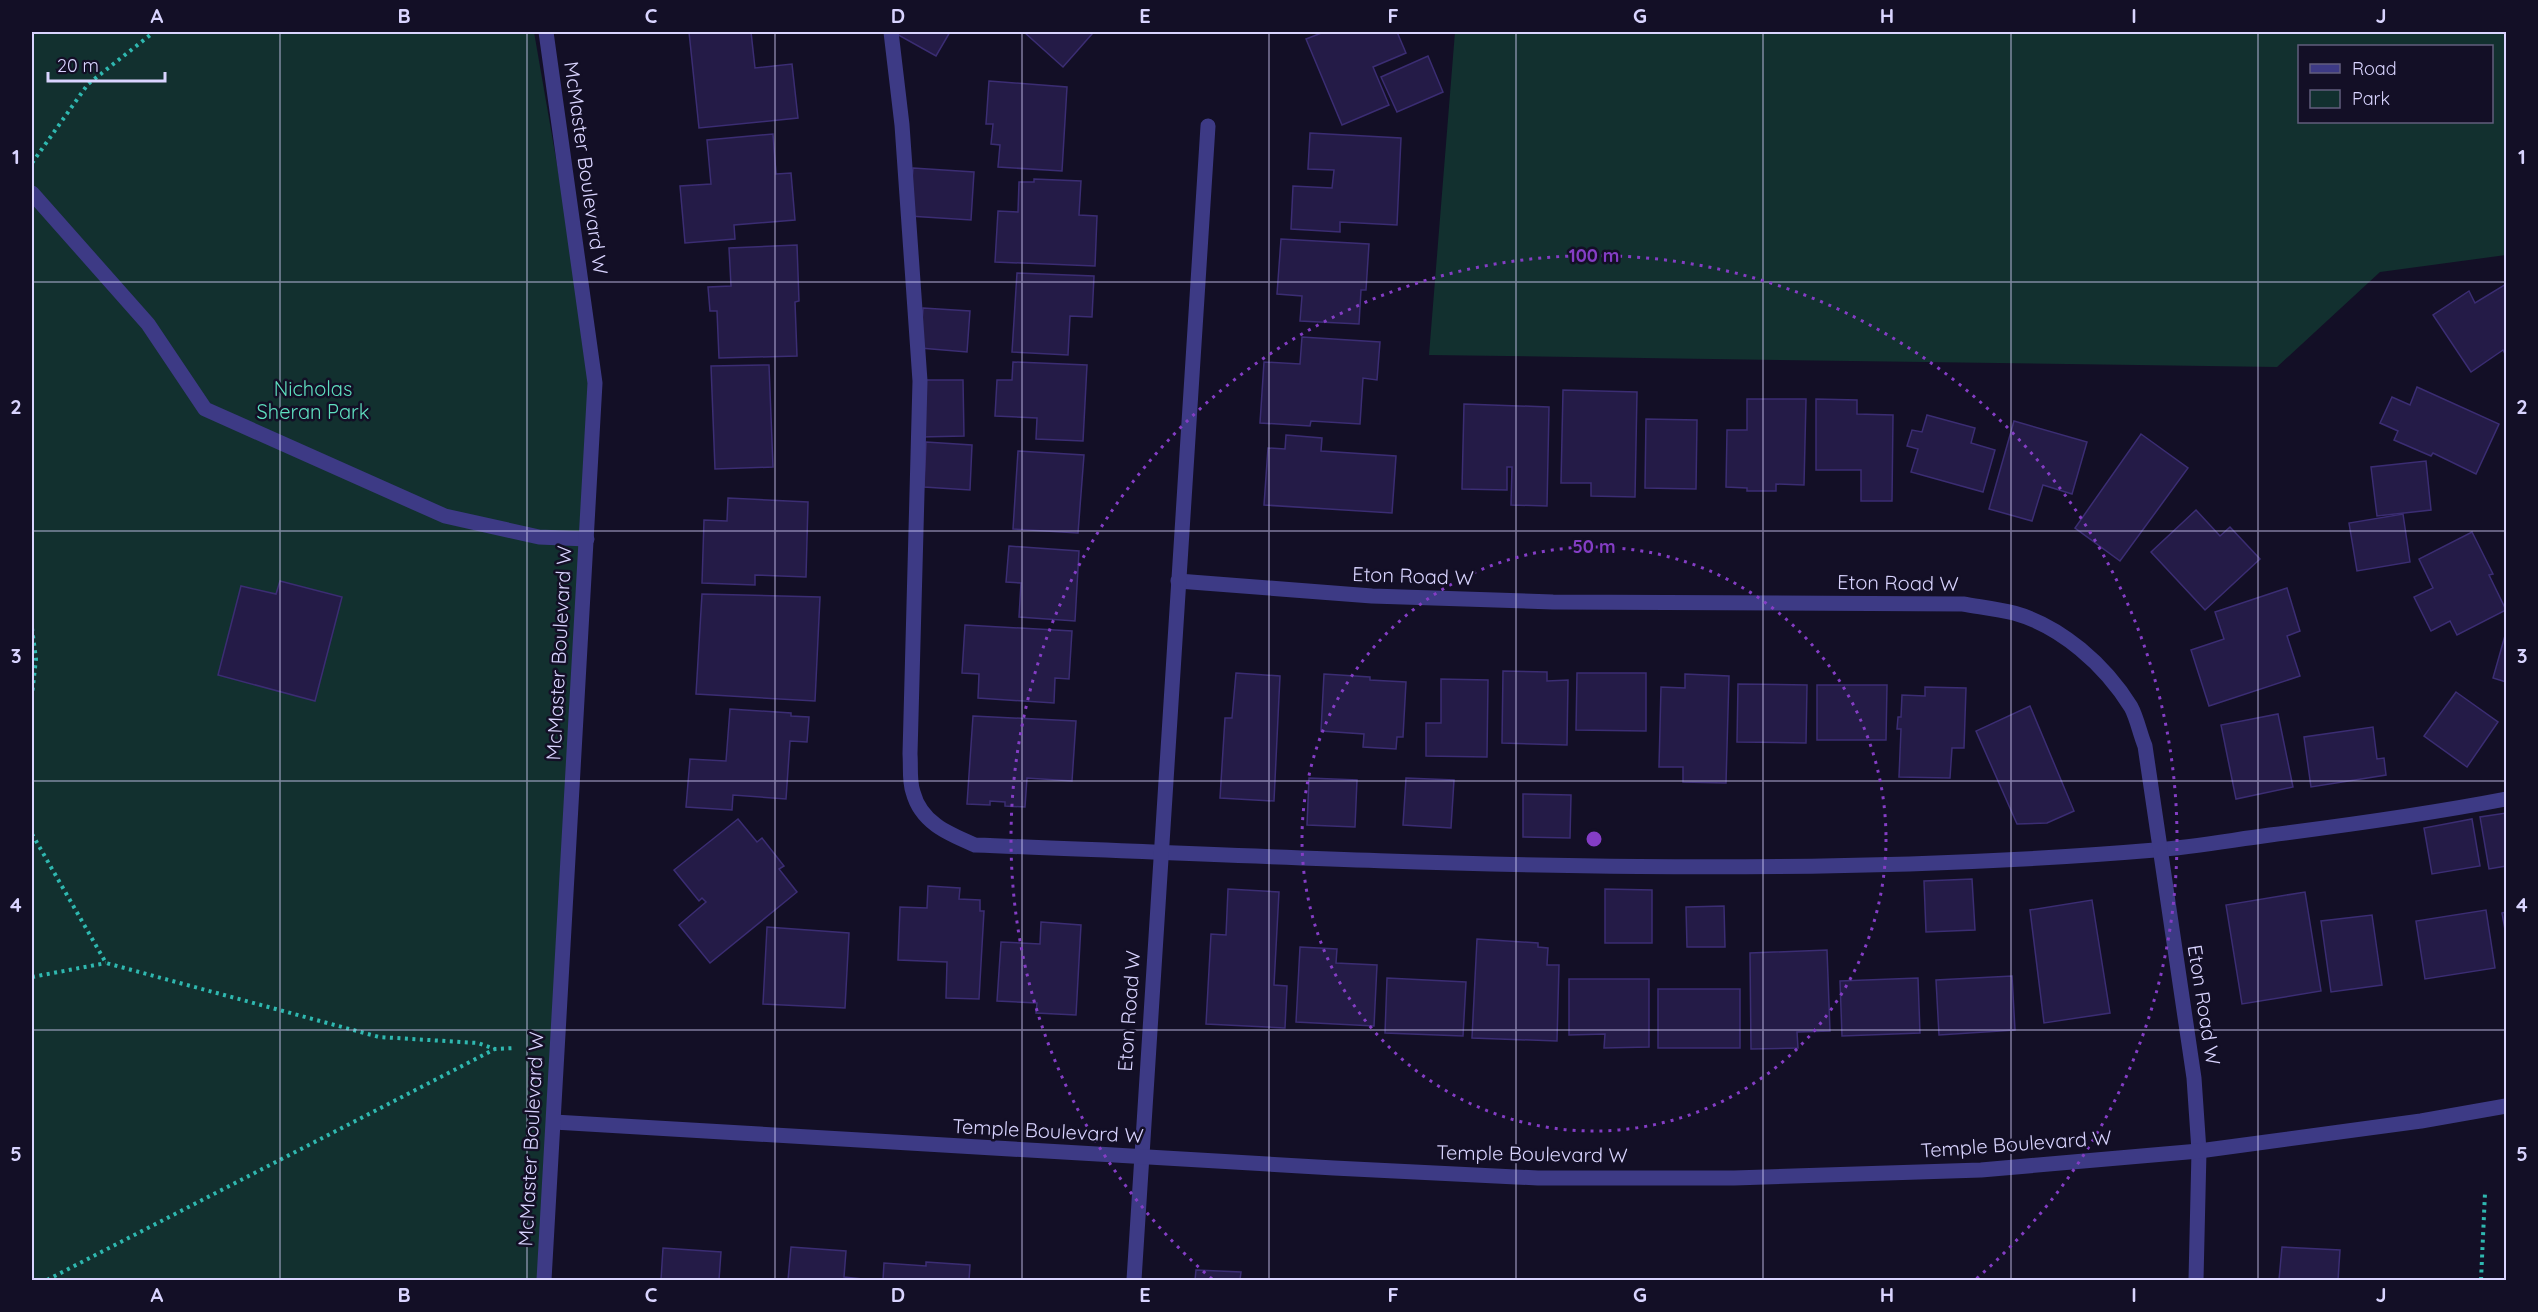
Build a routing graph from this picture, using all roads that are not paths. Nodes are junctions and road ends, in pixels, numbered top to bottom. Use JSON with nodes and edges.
{"nodes":[{"id":1,"x":546,"y":32,"type":"edge"},
{"id":2,"x":891,"y":32,"type":"edge"},
{"id":3,"x":1208,"y":126,"type":"dead end"},
{"id":4,"x":32,"y":193,"type":"edge"},
{"id":5,"x":587,"y":539,"type":"junction"},
{"id":6,"x":1178,"y":581,"type":"junction"},
{"id":7,"x":2506,"y":799,"type":"edge"},
{"id":8,"x":2159,"y":850,"type":"junction"},
{"id":9,"x":1161,"y":852,"type":"junction"},
{"id":10,"x":2506,"y":1106,"type":"edge"},
{"id":11,"x":554,"y":1122,"type":"junction"},
{"id":12,"x":2199,"y":1152,"type":"junction"},
{"id":13,"x":1141,"y":1157,"type":"junction"},
{"id":14,"x":544,"y":1281,"type":"edge"},
{"id":15,"x":1134,"y":1281,"type":"edge"},
{"id":16,"x":2196,"y":1281,"type":"edge"}],
"edges":[{"from":1,"to":5,"type":"street","name":"McMaster Boulevard W"},
{"from":2,"to":9,"type":"street"},
{"from":3,"to":6,"type":"street","name":"Eton Road W"},
{"from":4,"to":5,"type":"street"},
{"from":5,"to":11,"type":"street","name":"McMaster Boulevard W"},
{"from":6,"to":8,"type":"street","name":"Eton Road W"},
{"from":6,"to":9,"type":"street","name":"Eton Road W"},
{"from":7,"to":8,"type":"street"},
{"from":8,"to":9,"type":"street"},
{"from":8,"to":12,"type":"street","name":"Eton Road W"},
{"from":9,"to":13,"type":"street","name":"Eton Road W"},
{"from":10,"to":12,"type":"street","name":"Temple Boulevard W"},
{"from":11,"to":13,"type":"street","name":"Temple Boulevard W"},
{"from":11,"to":14,"type":"street","name":"McMaster Boulevard W"},
{"from":12,"to":13,"type":"street","name":"Temple Boulevard W"},
{"from":12,"to":16,"type":"street","name":"Eton Road W"},
{"from":13,"to":15,"type":"street","name":"Eton Road W"}]}
